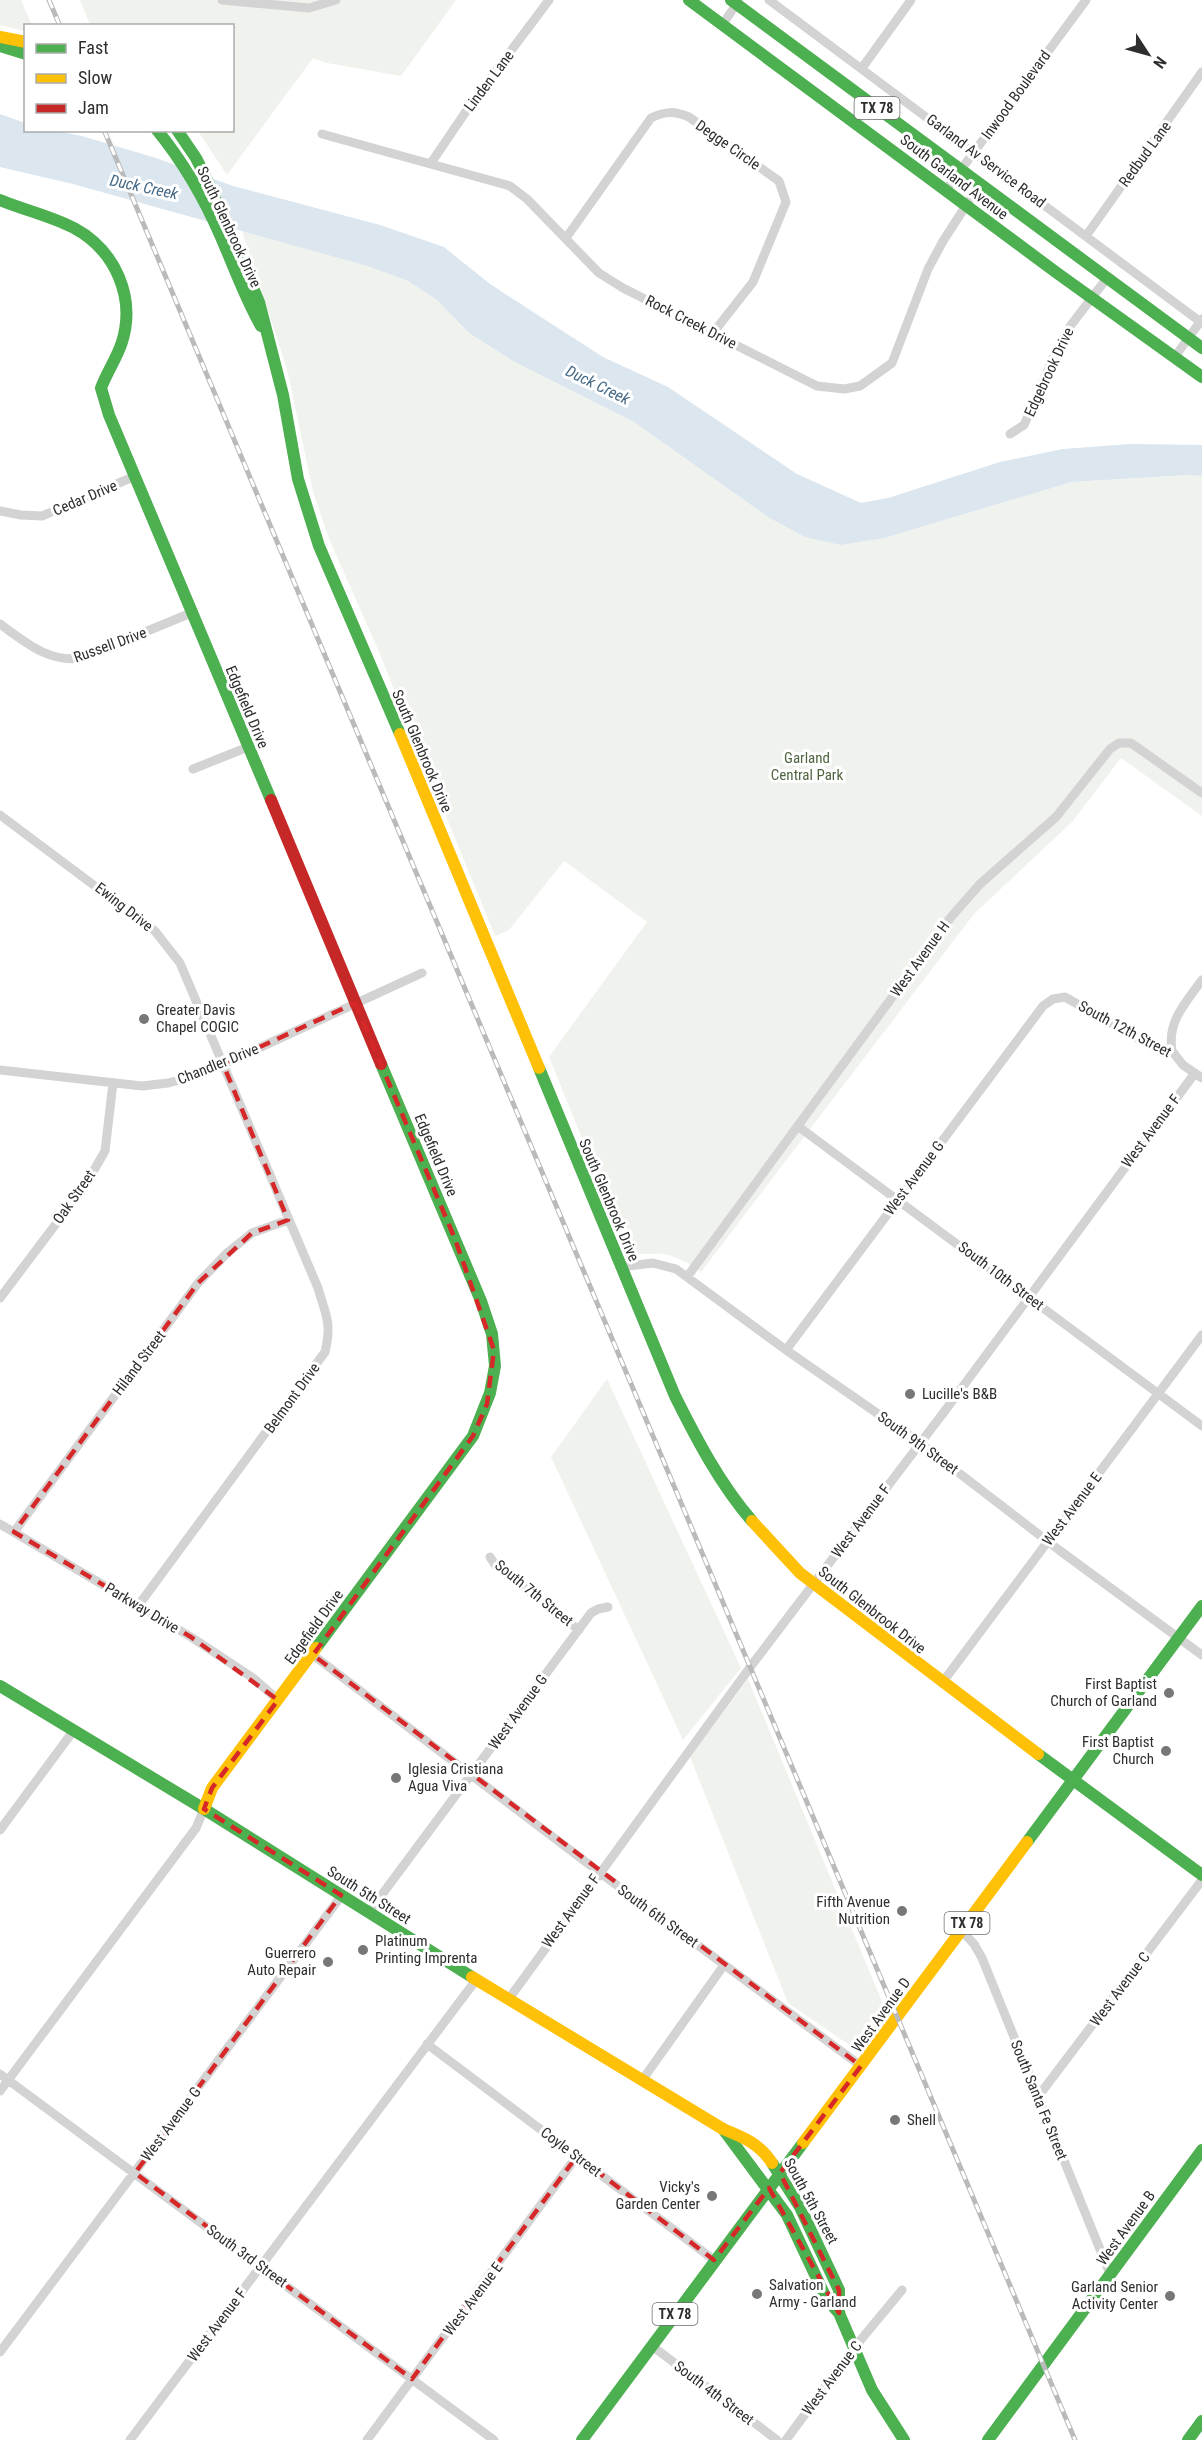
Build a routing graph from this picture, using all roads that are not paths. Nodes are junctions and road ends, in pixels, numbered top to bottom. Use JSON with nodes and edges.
{"nodes":[{"id":1,"x":222,"y":0,"type":"edge"},
{"id":2,"x":336,"y":0,"type":"edge"},
{"id":3,"x":549,"y":0,"type":"edge"},
{"id":4,"x":689,"y":0,"type":"edge"},
{"id":5,"x":769,"y":0,"type":"edge"},
{"id":6,"x":911,"y":0,"type":"edge"},
{"id":7,"x":1086,"y":0,"type":"edge"},
{"id":8,"x":736,"y":1,"type":"edge"},
{"id":9,"x":722,"y":25,"type":"junction"},
{"id":10,"x":0,"y":37,"type":"edge"},
{"id":11,"x":24,"y":42,"type":"edge"},
{"id":12,"x":0,"y":46,"type":"edge"},
{"id":13,"x":24,"y":53,"type":"edge"},
{"id":14,"x":862,"y":68,"type":"junction"},
{"id":15,"x":1202,"y":72,"type":"edge"},
{"id":16,"x":158,"y":132,"type":"edge"},
{"id":17,"x":178,"y":132,"type":"edge"},
{"id":18,"x":322,"y":134,"type":"dead end"},
{"id":19,"x":974,"y":152,"type":"junction"},
{"id":20,"x":431,"y":163,"type":"junction"},
{"id":21,"x":961,"y":170,"type":"junction"},
{"id":22,"x":980,"y":184,"type":"junction"},
{"id":23,"x":946,"y":190,"type":"junction"},
{"id":24,"x":0,"y":200,"type":"edge"},
{"id":25,"x":966,"y":205,"type":"junction"},
{"id":26,"x":1086,"y":236,"type":"junction"},
{"id":27,"x":566,"y":238,"type":"junction"},
{"id":28,"x":239,"y":268,"type":"junction"},
{"id":29,"x":1107,"y":278,"type":"junction"},
{"id":30,"x":1093,"y":298,"type":"junction"},
{"id":31,"x":1201,"y":321,"type":"edge"},
{"id":32,"x":713,"y":333,"type":"junction"},
{"id":33,"x":1188,"y":338,"type":"junction"},
{"id":34,"x":1202,"y":348,"type":"edge"},
{"id":35,"x":1174,"y":358,"type":"junction"},
{"id":36,"x":1202,"y":377,"type":"edge"},
{"id":37,"x":1010,"y":434,"type":"dead end"},
{"id":38,"x":133,"y":477,"type":"junction"},
{"id":39,"x":0,"y":511,"type":"edge"},
{"id":40,"x":191,"y":613,"type":"junction"},
{"id":41,"x":0,"y":624,"type":"edge"},
{"id":42,"x":248,"y":747,"type":"junction"},
{"id":43,"x":193,"y":769,"type":"dead end"},
{"id":44,"x":1202,"y":793,"type":"edge"},
{"id":45,"x":0,"y":815,"type":"edge"},
{"id":46,"x":422,"y":973,"type":"dead end"},
{"id":47,"x":1202,"y":980,"type":"edge"},
{"id":48,"x":355,"y":1003,"type":"junction"},
{"id":49,"x":1042,"y":1006,"type":"joint"},
{"id":50,"x":1172,"y":1051,"type":"junction"},
{"id":51,"x":223,"y":1064,"type":"junction"},
{"id":52,"x":0,"y":1070,"type":"edge"},
{"id":53,"x":1198,"y":1075,"type":"edge"},
{"id":54,"x":113,"y":1083,"type":"junction"},
{"id":55,"x":799,"y":1127,"type":"junction"},
{"id":56,"x":898,"y":1200,"type":"junction"},
{"id":57,"x":288,"y":1220,"type":"junction"},
{"id":58,"x":621,"y":1267,"type":"junction"},
{"id":59,"x":687,"y":1277,"type":"junction"},
{"id":60,"x":1028,"y":1297,"type":"junction"},
{"id":61,"x":0,"y":1298,"type":"edge"},
{"id":62,"x":1202,"y":1335,"type":"edge"},
{"id":63,"x":786,"y":1350,"type":"junction"},
{"id":64,"x":1158,"y":1393,"type":"junction"},
{"id":65,"x":1202,"y":1426,"type":"edge"},
{"id":66,"x":920,"y":1443,"type":"junction"},
{"id":67,"x":0,"y":1524,"type":"edge"},
{"id":68,"x":14,"y":1532,"type":"junction"},
{"id":69,"x":1048,"y":1541,"type":"junction"},
{"id":70,"x":490,"y":1557,"type":"dead end"},
{"id":71,"x":813,"y":1585,"type":"junction"},
{"id":72,"x":138,"y":1606,"type":"junction"},
{"id":73,"x":1202,"y":1606,"type":"edge"},
{"id":74,"x":608,"y":1607,"type":"dead end"},
{"id":75,"x":579,"y":1629,"type":"junction"},
{"id":76,"x":1179,"y":1637,"type":"junction"},
{"id":77,"x":313,"y":1655,"type":"junction"},
{"id":78,"x":1202,"y":1655,"type":"edge"},
{"id":79,"x":942,"y":1683,"type":"junction"},
{"id":80,"x":0,"y":1686,"type":"edge"},
{"id":81,"x":278,"y":1700,"type":"junction"},
{"id":82,"x":74,"y":1730,"type":"junction"},
{"id":83,"x":472,"y":1775,"type":"junction"},
{"id":84,"x":1073,"y":1780,"type":"junction"},
{"id":85,"x":204,"y":1809,"type":"junction"},
{"id":86,"x":0,"y":1830,"type":"edge"},
{"id":87,"x":598,"y":1872,"type":"junction"},
{"id":88,"x":1202,"y":1875,"type":"edge"},
{"id":89,"x":1202,"y":1880,"type":"edge"},
{"id":90,"x":342,"y":1896,"type":"junction"},
{"id":91,"x":369,"y":1912,"type":"junction"},
{"id":92,"x":962,"y":1931,"type":"junction"},
{"id":93,"x":724,"y":1965,"type":"junction"},
{"id":94,"x":476,"y":1980,"type":"junction"},
{"id":95,"x":508,"y":2000,"type":"junction"},
{"id":96,"x":427,"y":2044,"type":"junction"},
{"id":97,"x":861,"y":2067,"type":"junction"},
{"id":98,"x":0,"y":2074,"type":"edge"},
{"id":99,"x":643,"y":2079,"type":"junction"},
{"id":100,"x":9,"y":2080,"type":"junction"},
{"id":101,"x":0,"y":2091,"type":"edge"},
{"id":102,"x":1037,"y":2098,"type":"junction"},
{"id":103,"x":723,"y":2129,"type":"junction"},
{"id":104,"x":1202,"y":2150,"type":"edge"},
{"id":105,"x":577,"y":2156,"type":"junction"},
{"id":106,"x":135,"y":2173,"type":"junction"},
{"id":107,"x":780,"y":2173,"type":"junction"},
{"id":108,"x":769,"y":2188,"type":"junction"},
{"id":109,"x":714,"y":2260,"type":"junction"},
{"id":110,"x":262,"y":2266,"type":"junction"},
{"id":111,"x":1110,"y":2274,"type":"junction"},
{"id":112,"x":902,"y":2290,"type":"dead end"},
{"id":113,"x":838,"y":2313,"type":"junction"},
{"id":114,"x":652,"y":2346,"type":"junction"},
{"id":115,"x":853,"y":2349,"type":"junction"},
{"id":116,"x":0,"y":2352,"type":"edge"},
{"id":117,"x":412,"y":2379,"type":"junction"},
{"id":118,"x":1202,"y":2421,"type":"edge"},
{"id":119,"x":130,"y":2440,"type":"edge"},
{"id":120,"x":367,"y":2440,"type":"edge"},
{"id":121,"x":494,"y":2440,"type":"edge"},
{"id":122,"x":582,"y":2440,"type":"edge"},
{"id":123,"x":777,"y":2440,"type":"edge"},
{"id":124,"x":786,"y":2440,"type":"edge"},
{"id":125,"x":904,"y":2440,"type":"edge"},
{"id":126,"x":988,"y":2440,"type":"edge"},
{"id":127,"x":1188,"y":2440,"type":"edge"}],
"edges":[{"from":1,"to":2,"type":"street"},
{"from":3,"to":20,"type":"street","name":"Linden Lane"},
{"from":4,"to":9,"type":"street","name":"South Garland Avenue","number":"TX 78"},
{"from":5,"to":14,"type":"street","name":"Garland Av Service Road"},
{"from":6,"to":14,"type":"street"},
{"from":7,"to":19,"type":"street","name":"Inwood Boulevard"},
{"from":8,"to":9,"type":"street"},
{"from":8,"to":21,"type":"street","name":"South Garland Avenue","number":"TX 78"},
{"from":9,"to":23,"type":"street","name":"South Garland Avenue","number":"TX 78"},
{"from":10,"to":11,"type":"street"},
{"from":12,"to":13,"type":"street"},
{"from":14,"to":19,"type":"street","name":"Garland Av Service Road"},
{"from":15,"to":26,"type":"street","name":"Redbud Lane"},
{"from":16,"to":28,"type":"street","name":"South Glenbrook Drive"},
{"from":17,"to":28,"type":"street","name":"South Glenbrook Drive"},
{"from":18,"to":20,"type":"street","name":"Rock Creek Drive"},
{"from":19,"to":21,"type":"street","name":"Inwood Boulevard"},
{"from":19,"to":26,"type":"street","name":"Garland Av Service Road"},
{"from":20,"to":27,"type":"street","name":"Rock Creek Drive"},
{"from":21,"to":22,"type":"street","name":"South Garland Avenue","number":"TX 78"},
{"from":21,"to":23,"type":"street","name":"Inwood Boulevard"},
{"from":22,"to":25,"type":"street","name":"Rock Creek Drive"},
{"from":22,"to":29,"type":"street","name":"South Garland Avenue","number":"TX 78"},
{"from":23,"to":25,"type":"street","name":"South Garland Avenue","number":"TX 78"},
{"from":24,"to":38,"type":"street","name":"Edgefield Drive"},
{"from":25,"to":30,"type":"street","name":"South Garland Avenue","number":"TX 78"},
{"from":25,"to":32,"type":"street","name":"Rock Creek Drive"},
{"from":26,"to":31,"type":"street","name":"Garland Av Service Road"},
{"from":27,"to":32,"type":"street","name":"Rock Creek Drive"},
{"from":27,"to":32,"type":"street","name":"Degge Circle"},
{"from":28,"to":58,"type":"street","name":"South Glenbrook Drive"},
{"from":29,"to":30,"type":"street","name":"Edgebrook Drive"},
{"from":29,"to":33,"type":"street","name":"South Garland Avenue","number":"TX 78"},
{"from":30,"to":35,"type":"street","name":"South Garland Avenue","number":"TX 78"},
{"from":30,"to":37,"type":"street","name":"Edgebrook Drive"},
{"from":31,"to":33,"type":"street"},
{"from":33,"to":34,"type":"street","name":"South Garland Avenue","number":"TX 78"},
{"from":33,"to":35,"type":"street"},
{"from":35,"to":36,"type":"street","name":"South Garland Avenue","number":"TX 78"},
{"from":38,"to":39,"type":"street","name":"Cedar Drive"},
{"from":38,"to":40,"type":"street","name":"Edgefield Drive"},
{"from":40,"to":41,"type":"street","name":"Russell Drive"},
{"from":40,"to":42,"type":"street","name":"Edgefield Drive"},
{"from":42,"to":43,"type":"street"},
{"from":42,"to":48,"type":"street","name":"Edgefield Drive"},
{"from":44,"to":55,"type":"street","name":"West Avenue H"},
{"from":45,"to":51,"type":"street","name":"Ewing Drive"},
{"from":46,"to":48,"type":"street","name":"Chandler Drive"},
{"from":47,"to":50,"type":"street"},
{"from":48,"to":51,"type":"street","name":"Chandler Drive"},
{"from":48,"to":77,"type":"street","name":"Edgefield Drive"},
{"from":49,"to":50,"type":"street","name":"South 12th Street"},
{"from":49,"to":56,"type":"street","name":"West Avenue G"},
{"from":50,"to":53,"type":"street","name":"South 12th Street"},
{"from":51,"to":54,"type":"street","name":"Chandler Drive"},
{"from":51,"to":57,"type":"street","name":"Belmont Drive"},
{"from":52,"to":54,"type":"street","name":"Chandler Drive"},
{"from":53,"to":60,"type":"street","name":"West Avenue F"},
{"from":54,"to":61,"type":"street","name":"Oak Street"},
{"from":55,"to":56,"type":"street","name":"South 10th Street"},
{"from":55,"to":59,"type":"street","name":"West Avenue H"},
{"from":56,"to":60,"type":"street","name":"South 10th Street"},
{"from":56,"to":63,"type":"street","name":"West Avenue G"},
{"from":57,"to":68,"type":"street","name":"Hiland Street"},
{"from":57,"to":72,"type":"street","name":"Belmont Drive"},
{"from":58,"to":59,"type":"street","name":"South 9th Street"},
{"from":58,"to":71,"type":"street","name":"South Glenbrook Drive"},
{"from":59,"to":63,"type":"street","name":"South 9th Street"},
{"from":60,"to":64,"type":"street","name":"South 10th Street"},
{"from":60,"to":66,"type":"street","name":"West Avenue F"},
{"from":62,"to":64,"type":"street","name":"West Avenue E"},
{"from":63,"to":66,"type":"street","name":"South 9th Street"},
{"from":64,"to":65,"type":"street","name":"South 10th Street"},
{"from":64,"to":69,"type":"street","name":"West Avenue E"},
{"from":66,"to":69,"type":"street","name":"South 9th Street"},
{"from":66,"to":71,"type":"street","name":"West Avenue F"},
{"from":67,"to":68,"type":"street","name":"Parkway Drive"},
{"from":68,"to":72,"type":"street","name":"Parkway Drive"},
{"from":69,"to":76,"type":"street","name":"South 9th Street"},
{"from":69,"to":79,"type":"street","name":"West Avenue E"},
{"from":70,"to":75,"type":"street","name":"South 7th Street"},
{"from":71,"to":79,"type":"street","name":"South Glenbrook Drive"},
{"from":71,"to":87,"type":"street","name":"West Avenue F"},
{"from":72,"to":81,"type":"street","name":"Parkway Drive"},
{"from":73,"to":76,"type":"street","name":"West Avenue D","number":"TX 78"},
{"from":74,"to":75,"type":"street","name":"West Avenue G"},
{"from":75,"to":83,"type":"street","name":"West Avenue G"},
{"from":76,"to":78,"type":"street","name":"South 9th Street"},
{"from":76,"to":84,"type":"street","name":"West Avenue D","number":"TX 78"},
{"from":77,"to":81,"type":"street","name":"Edgefield Drive"},
{"from":77,"to":83,"type":"street","name":"South 6th Street"},
{"from":79,"to":84,"type":"street","name":"South Glenbrook Drive"},
{"from":80,"to":82,"type":"street","name":"South 5th Street"},
{"from":81,"to":85,"type":"street","name":"Edgefield Drive"},
{"from":82,"to":85,"type":"street","name":"South 5th Street"},
{"from":82,"to":86,"type":"street"},
{"from":83,"to":87,"type":"street","name":"South 6th Street"},
{"from":83,"to":91,"type":"street","name":"West Avenue G"},
{"from":84,"to":88,"type":"street","name":"South Glenbrook Drive"},
{"from":84,"to":92,"type":"street","name":"West Avenue D","number":"TX 78"},
{"from":85,"to":90,"type":"street","name":"South 5th Street"},
{"from":85,"to":100,"type":"street","name":"Edgefield Drive"},
{"from":87,"to":93,"type":"street","name":"South 6th Street"},
{"from":87,"to":95,"type":"street","name":"West Avenue F"},
{"from":89,"to":102,"type":"street","name":"West Avenue C"},
{"from":90,"to":91,"type":"street","name":"South 5th Street"},
{"from":90,"to":106,"type":"street","name":"West Avenue G"},
{"from":91,"to":94,"type":"street","name":"South 5th Street"},
{"from":92,"to":97,"type":"street","name":"West Avenue D","number":"TX 78"},
{"from":92,"to":102,"type":"street","name":"South Santa Fe Street"},
{"from":93,"to":97,"type":"street","name":"South 6th Street"},
{"from":93,"to":99,"type":"street"},
{"from":94,"to":95,"type":"street","name":"South 5th Street"},
{"from":94,"to":96,"type":"street","name":"West Avenue F"},
{"from":95,"to":99,"type":"street","name":"South 5th Street"},
{"from":96,"to":105,"type":"street","name":"Coyle Street"},
{"from":96,"to":110,"type":"street","name":"West Avenue F"},
{"from":97,"to":107,"type":"street","name":"West Avenue D","number":"TX 78"},
{"from":98,"to":100,"type":"street","name":"South 3rd Street"},
{"from":99,"to":103,"type":"street","name":"South 5th Street"},
{"from":100,"to":101,"type":"street","name":"Edgefield Drive"},
{"from":100,"to":106,"type":"street","name":"South 3rd Street"},
{"from":102,"to":111,"type":"street","name":"South Santa Fe Street"},
{"from":103,"to":107,"type":"street","name":"South 5th Street"},
{"from":103,"to":108,"type":"street","name":"South 5th Street"},
{"from":104,"to":111,"type":"street","name":"West Avenue B"},
{"from":105,"to":109,"type":"street","name":"Coyle Street"},
{"from":105,"to":117,"type":"street","name":"West Avenue E"},
{"from":106,"to":110,"type":"street","name":"South 3rd Street"},
{"from":106,"to":116,"type":"street","name":"West Avenue G"},
{"from":107,"to":108,"type":"street","name":"West Avenue D","number":"TX 78"},
{"from":107,"to":113,"type":"street","name":"South 5th Street"},
{"from":108,"to":109,"type":"street","name":"West Avenue D","number":"TX 78"},
{"from":108,"to":113,"type":"street","name":"South 5th Street"},
{"from":109,"to":114,"type":"street","name":"West Avenue D","number":"TX 78"},
{"from":110,"to":117,"type":"street","name":"South 3rd Street"},
{"from":110,"to":119,"type":"street","name":"West Avenue F"},
{"from":111,"to":126,"type":"street","name":"West Avenue B"},
{"from":112,"to":115,"type":"street","name":"West Avenue C"},
{"from":113,"to":115,"type":"street","name":"South 5th Street"},
{"from":114,"to":122,"type":"street","name":"West Avenue D","number":"TX 78"},
{"from":114,"to":123,"type":"street","name":"South 4th Street"},
{"from":115,"to":124,"type":"street","name":"West Avenue C"},
{"from":115,"to":125,"type":"street","name":"South 5th Street"},
{"from":117,"to":120,"type":"street","name":"West Avenue E"},
{"from":117,"to":121,"type":"street","name":"South 3rd Street"},
{"from":118,"to":127,"type":"street"}]}
